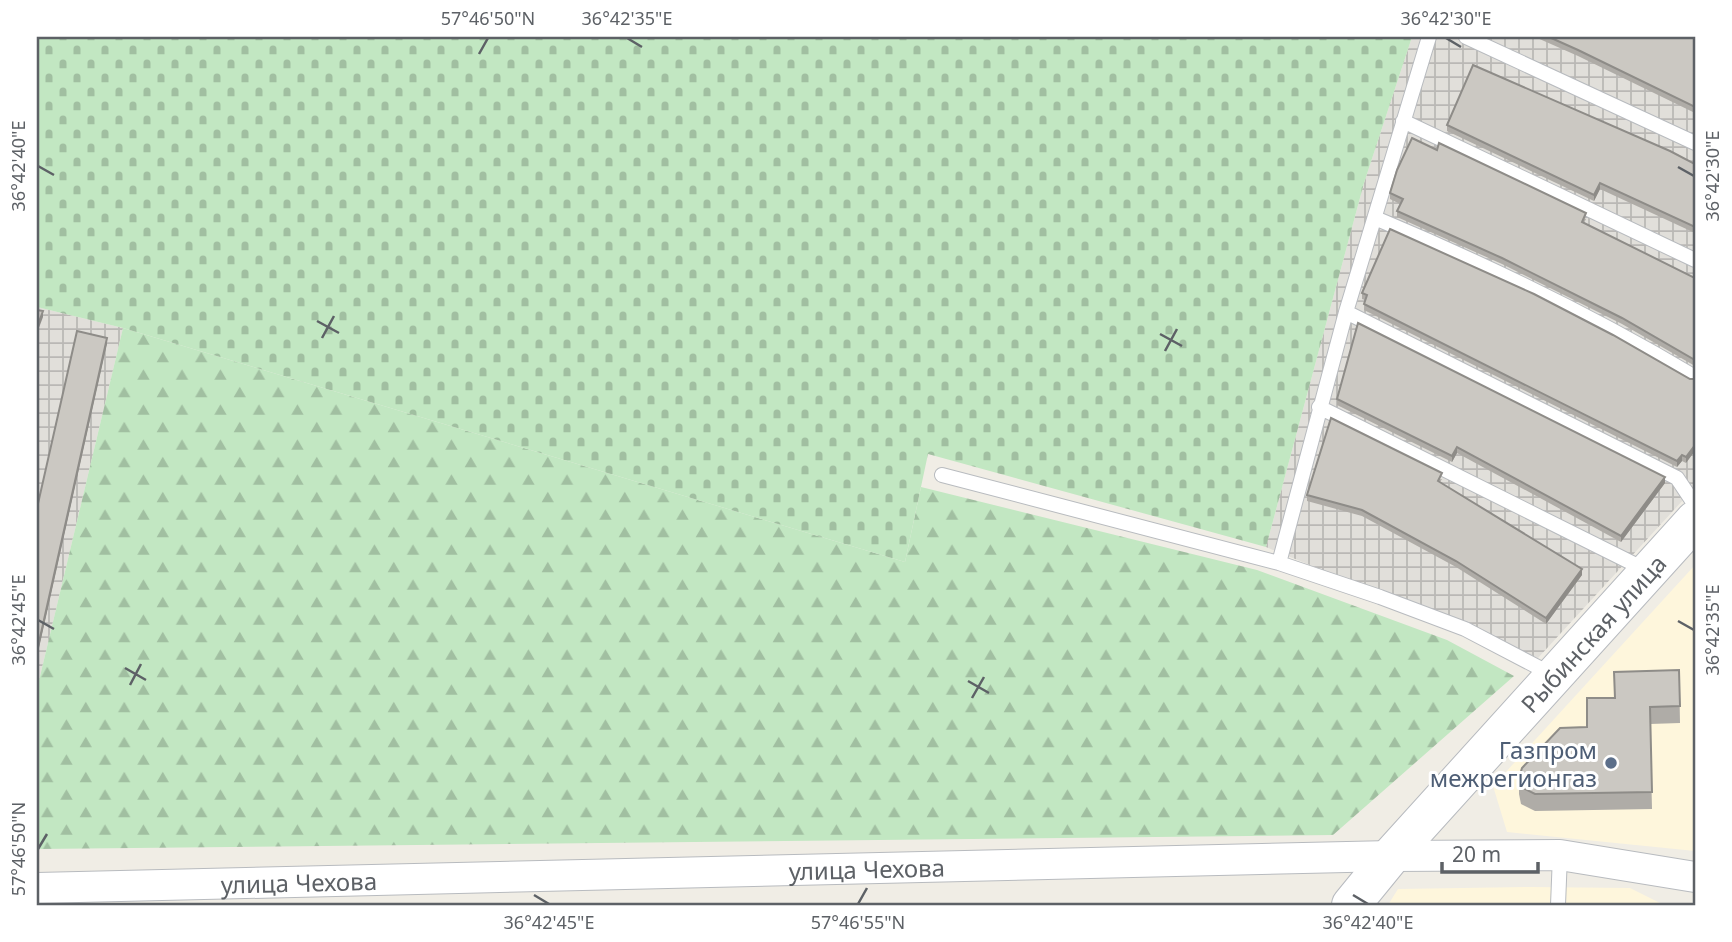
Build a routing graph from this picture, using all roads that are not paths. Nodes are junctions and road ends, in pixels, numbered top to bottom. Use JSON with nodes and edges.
{"nodes":[{"id":1,"x":1429,"y":37,"type":"edge"},
{"id":2,"x":1466,"y":37,"type":"edge"},
{"id":3,"x":1403,"y":121,"type":"junction"},
{"id":4,"x":1695,"y":143,"type":"edge"},
{"id":5,"x":1376,"y":218,"type":"junction"},
{"id":6,"x":1695,"y":260,"type":"edge"},
{"id":7,"x":1346,"y":312,"type":"junction"},
{"id":8,"x":1695,"y":377,"type":"edge"},
{"id":9,"x":1319,"y":407,"type":"junction"},
{"id":10,"x":942,"y":475,"type":"dead end"},
{"id":11,"x":1695,"y":505,"type":"edge"},
{"id":12,"x":1695,"y":520,"type":"edge"},
{"id":13,"x":1279,"y":564,"type":"junction"},
{"id":14,"x":1650,"y":571,"type":"junction"},
{"id":15,"x":1553,"y":675,"type":"junction"},
{"id":16,"x":1560,"y":855,"type":"junction"},
{"id":17,"x":1391,"y":856,"type":"junction"},
{"id":18,"x":1695,"y":877,"type":"edge"},
{"id":19,"x":37,"y":888,"type":"edge"},
{"id":20,"x":1351,"y":905,"type":"edge"},
{"id":21,"x":1558,"y":905,"type":"edge"}],
"edges":[{"from":1,"to":3,"type":"lane"},
{"from":2,"to":4,"type":"lane"},
{"from":3,"to":5,"type":"lane"},
{"from":3,"to":6,"type":"lane"},
{"from":5,"to":7,"type":"lane"},
{"from":5,"to":8,"type":"lane"},
{"from":7,"to":9,"type":"lane"},
{"from":7,"to":11,"type":"lane"},
{"from":9,"to":13,"type":"lane"},
{"from":9,"to":14,"type":"lane"},
{"from":10,"to":13,"type":"lane"},
{"from":12,"to":14,"type":"main road","name":"Рыбинская улица"},
{"from":13,"to":15,"type":"lane"},
{"from":14,"to":15,"type":"main road","name":"Рыбинская улица"},
{"from":15,"to":17,"type":"main road","name":"Рыбинская улица"},
{"from":16,"to":17,"type":"street","name":"улица Чехова"},
{"from":16,"to":18,"type":"street","name":"улица Чехова"},
{"from":16,"to":21,"type":"lane"},
{"from":17,"to":19,"type":"street","name":"улица Чехова"},
{"from":17,"to":20,"type":"main road","name":"Рыбинская улица"}]}
